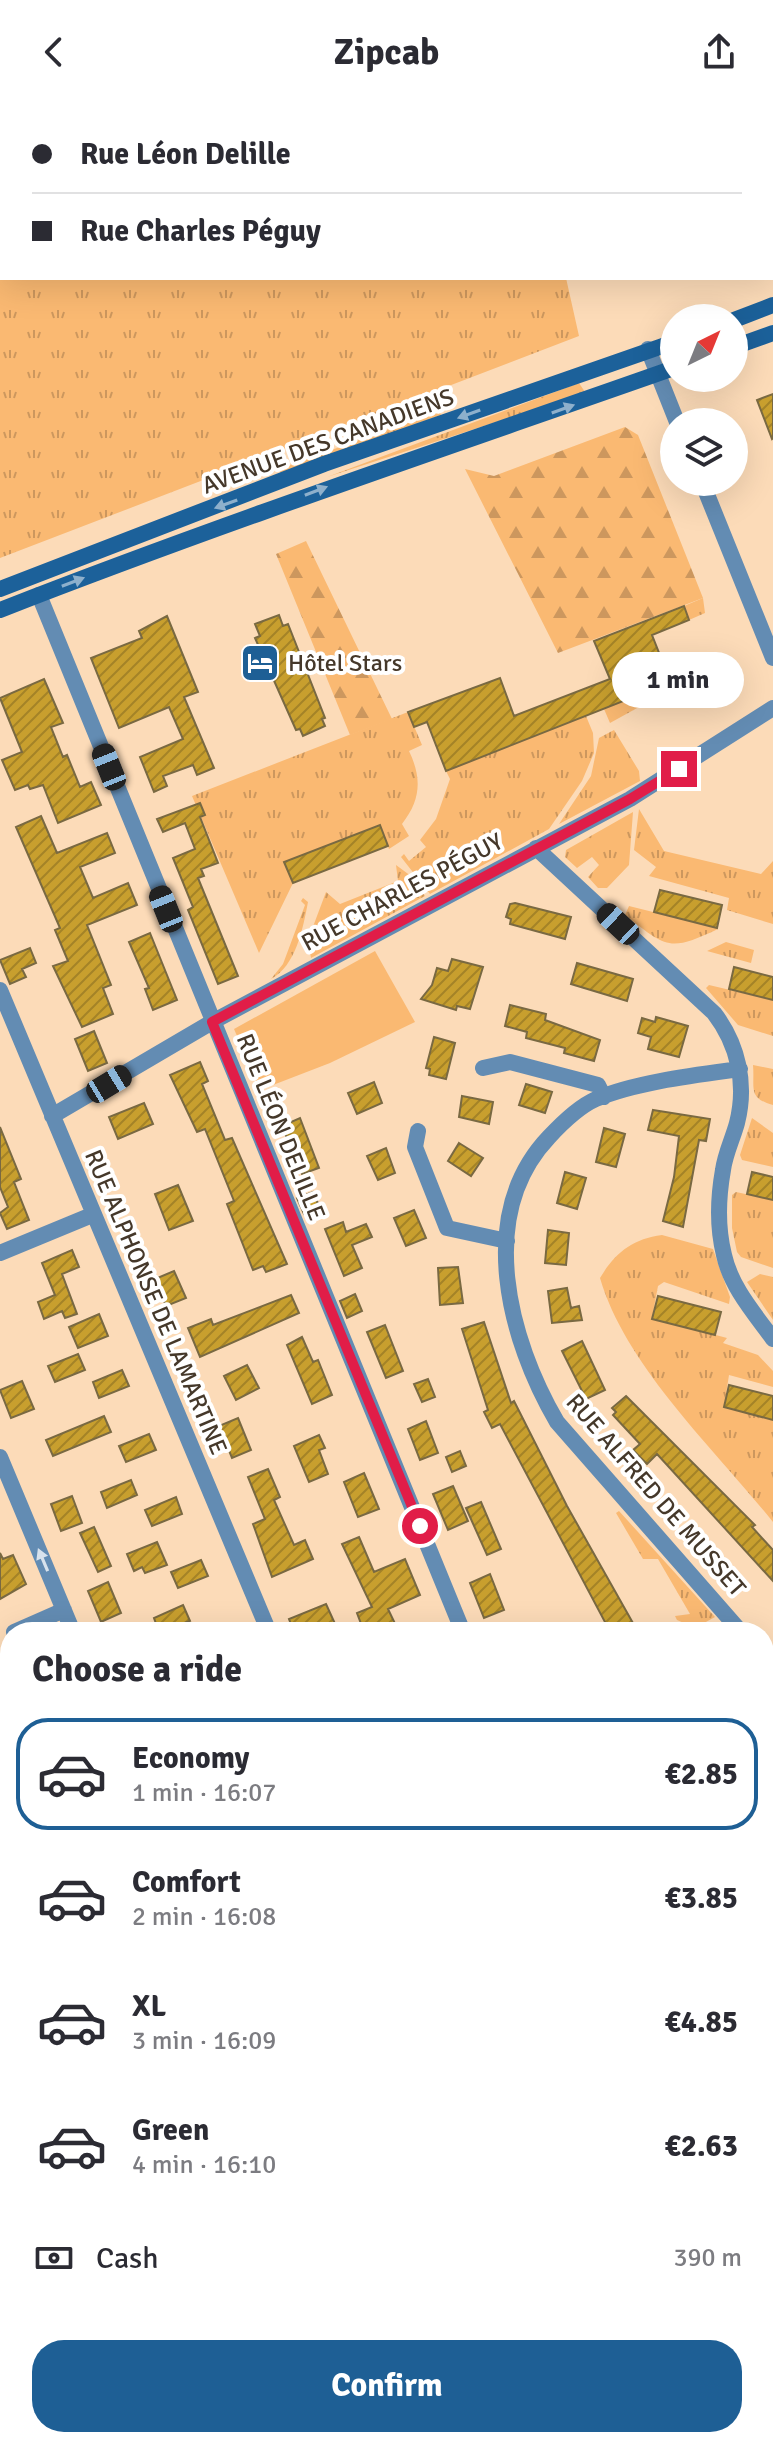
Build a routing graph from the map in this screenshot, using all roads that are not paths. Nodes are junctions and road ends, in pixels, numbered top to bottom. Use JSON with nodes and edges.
{"nodes":[{"id":1,"x":773,"y":305,"type":"edge"},
{"id":2,"x":748,"y":315,"type":"edge"},
{"id":3,"x":773,"y":333,"type":"edge"},
{"id":4,"x":748,"y":342,"type":"edge"},
{"id":5,"x":660,"y":346,"type":"edge"},
{"id":6,"x":648,"y":349,"type":"junction"},
{"id":7,"x":660,"y":364,"type":"edge"},
{"id":8,"x":660,"y":373,"type":"edge"},
{"id":9,"x":708,"y":496,"type":"edge"},
{"id":10,"x":0,"y":589,"type":"edge"},
{"id":11,"x":39,"y":595,"type":"junction"},
{"id":12,"x":0,"y":610,"type":"edge"},
{"id":13,"x":773,"y":658,"type":"edge"},
{"id":14,"x":773,"y":708,"type":"edge"},
{"id":15,"x":536,"y":848,"type":"junction"},
{"id":16,"x":0,"y":990,"type":"edge"},
{"id":17,"x":212,"y":1022,"type":"junction"},
{"id":18,"x":483,"y":1068,"type":"dead end"},
{"id":19,"x":740,"y":1069,"type":"junction"},
{"id":20,"x":604,"y":1097,"type":"junction"},
{"id":21,"x":52,"y":1116,"type":"junction"},
{"id":22,"x":418,"y":1131,"type":"dead end"},
{"id":23,"x":92,"y":1215,"type":"junction"},
{"id":24,"x":507,"y":1241,"type":"junction"},
{"id":25,"x":0,"y":1253,"type":"edge"},
{"id":26,"x":773,"y":1339,"type":"edge"},
{"id":27,"x":0,"y":1457,"type":"edge"},
{"id":28,"x":64,"y":1610,"type":"junction"},
{"id":29,"x":37,"y":1622,"type":"edge"},
{"id":30,"x":69,"y":1622,"type":"edge"},
{"id":31,"x":265,"y":1622,"type":"edge"},
{"id":32,"x":459,"y":1622,"type":"edge"},
{"id":33,"x":732,"y":1622,"type":"edge"}],
"edges":[{"from":1,"to":2,"type":"main road"},
{"from":3,"to":4,"type":"main road"},
{"from":5,"to":6,"type":"main road","name":"AVENUE DES CANADIENS"},
{"from":6,"to":7,"type":"street"},
{"from":6,"to":10,"type":"main road","name":"AVENUE DES CANADIENS","one_way":true},
{"from":11,"to":8,"type":"main road","name":"AVENUE DES CANADIENS","one_way":true},
{"from":9,"to":13,"type":"street"},
{"from":11,"to":12,"type":"main road","name":"AVENUE DES CANADIENS"},
{"from":11,"to":17,"type":"street","name":"RUE LÉON DELILLE"},
{"from":14,"to":15,"type":"street","name":"RUE CHARLES PÉGUY"},
{"from":15,"to":17,"type":"street","name":"RUE CHARLES PÉGUY"},
{"from":15,"to":19,"type":"street"},
{"from":16,"to":21,"type":"street","name":"RUE ALPHONSE DE LAMARTINE"},
{"from":17,"to":21,"type":"street","name":"RUE CHARLES PÉGUY"},
{"from":17,"to":32,"type":"street","name":"RUE LÉON DELILLE"},
{"from":18,"to":20,"type":"street"},
{"from":19,"to":20,"type":"street","name":"RUE ALFRED DE MUSSET"},
{"from":19,"to":26,"type":"street"},
{"from":20,"to":24,"type":"street","name":"RUE ALFRED DE MUSSET"},
{"from":21,"to":23,"type":"street","name":"RUE ALPHONSE DE LAMARTINE"},
{"from":22,"to":24,"type":"street"},
{"from":23,"to":25,"type":"street"},
{"from":23,"to":31,"type":"street","name":"RUE ALPHONSE DE LAMARTINE"},
{"from":24,"to":33,"type":"street","name":"RUE ALFRED DE MUSSET"},
{"from":28,"to":27,"type":"street","one_way":true},
{"from":28,"to":29,"type":"street"},
{"from":28,"to":30,"type":"street"}]}
